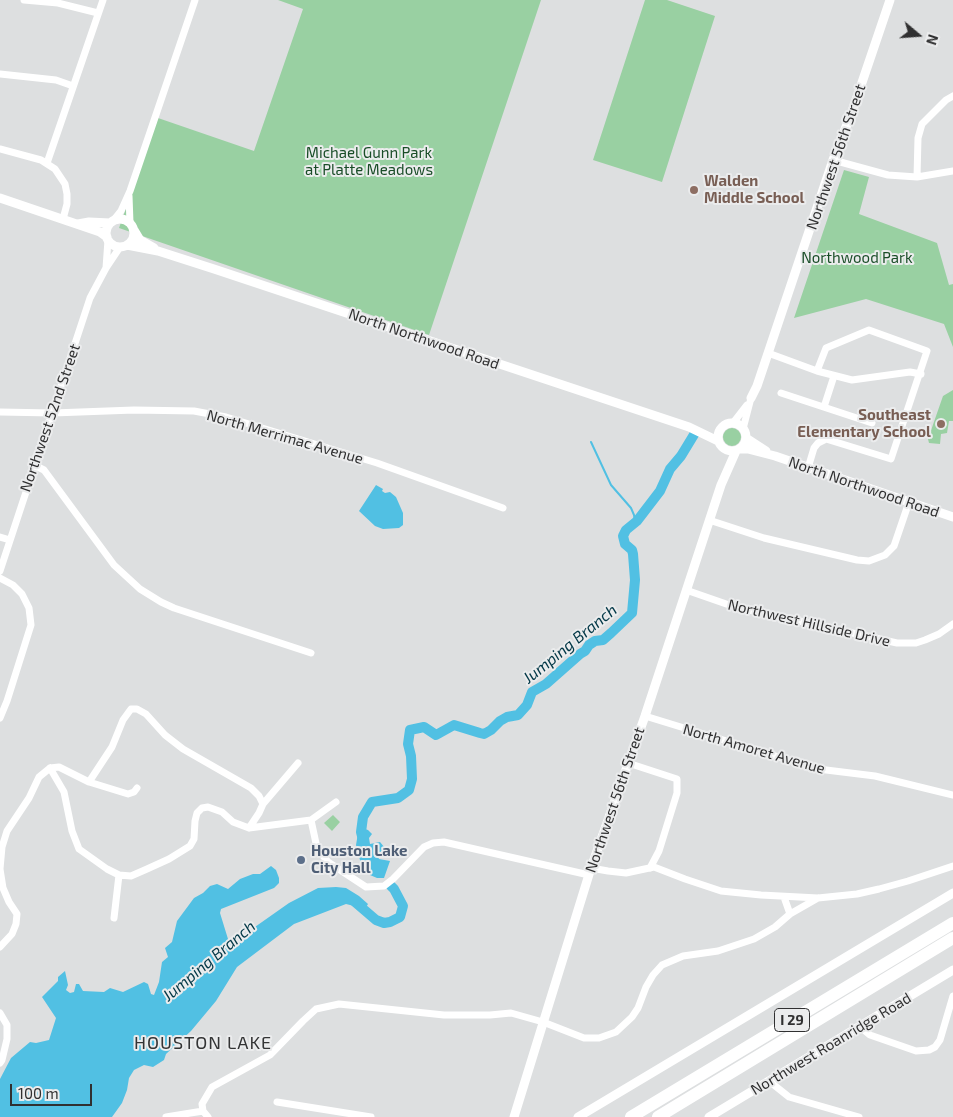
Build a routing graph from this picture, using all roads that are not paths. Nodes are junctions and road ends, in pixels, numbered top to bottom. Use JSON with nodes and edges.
{"nodes":[{"id":1,"x":24,"y":0,"type":"edge"},
{"id":2,"x":103,"y":0,"type":"edge"},
{"id":3,"x":195,"y":0,"type":"edge"},
{"id":4,"x":890,"y":0,"type":"edge"},
{"id":5,"x":98,"y":13,"type":"junction"},
{"id":6,"x":0,"y":74,"type":"edge"},
{"id":7,"x":73,"y":86,"type":"junction"},
{"id":8,"x":953,"y":96,"type":"edge"},
{"id":9,"x":0,"y":149,"type":"edge"},
{"id":10,"x":833,"y":160,"type":"junction"},
{"id":11,"x":47,"y":162,"type":"junction"},
{"id":12,"x":953,"y":171,"type":"edge"},
{"id":13,"x":917,"y":177,"type":"junction"},
{"id":14,"x":130,"y":191,"type":"junction"},
{"id":15,"x":0,"y":198,"type":"edge"},
{"id":16,"x":63,"y":219,"type":"junction"},
{"id":17,"x":112,"y":222,"type":"junction"},
{"id":18,"x":78,"y":224,"type":"junction"},
{"id":19,"x":132,"y":227,"type":"junction"},
{"id":20,"x":107,"y":239,"type":"junction"},
{"id":21,"x":123,"y":246,"type":"junction"},
{"id":22,"x":158,"y":251,"type":"junction"},
{"id":23,"x":106,"y":268,"type":"junction"},
{"id":24,"x":768,"y":353,"type":"junction"},
{"id":25,"x":817,"y":371,"type":"junction"},
{"id":26,"x":921,"y":374,"type":"junction"},
{"id":27,"x":834,"y":376,"type":"junction"},
{"id":28,"x":781,"y":392,"type":"dead end"},
{"id":29,"x":751,"y":398,"type":"junction"},
{"id":30,"x":824,"y":406,"type":"junction"},
{"id":31,"x":0,"y":412,"type":"edge"},
{"id":32,"x":53,"y":413,"type":"junction"},
{"id":33,"x":733,"y":423,"type":"junction"},
{"id":34,"x":872,"y":423,"type":"dead end"},
{"id":35,"x":689,"y":427,"type":"junction"},
{"id":36,"x":721,"y":428,"type":"junction"},
{"id":37,"x":745,"y":433,"type":"junction"},
{"id":38,"x":718,"y":441,"type":"junction"},
{"id":39,"x":724,"y":450,"type":"junction"},
{"id":40,"x":738,"y":450,"type":"junction"},
{"id":41,"x":775,"y":456,"type":"junction"},
{"id":42,"x":34,"y":465,"type":"junction"},
{"id":43,"x":808,"y":468,"type":"junction"},
{"id":44,"x":721,"y":485,"type":"junction"},
{"id":45,"x":909,"y":502,"type":"junction"},
{"id":46,"x":503,"y":508,"type":"dead end"},
{"id":47,"x":953,"y":518,"type":"edge"},
{"id":48,"x":709,"y":520,"type":"junction"},
{"id":49,"x":0,"y":537,"type":"edge"},
{"id":50,"x":10,"y":540,"type":"junction"},
{"id":51,"x":0,"y":572,"type":"edge"},
{"id":52,"x":0,"y":578,"type":"edge"},
{"id":53,"x":686,"y":590,"type":"junction"},
{"id":54,"x":953,"y":624,"type":"edge"},
{"id":55,"x":311,"y":653,"type":"dead end"},
{"id":56,"x":644,"y":716,"type":"junction"},
{"id":57,"x":0,"y":718,"type":"edge"},
{"id":58,"x":298,"y":763,"type":"dead end"},
{"id":59,"x":628,"y":763,"type":"junction"},
{"id":60,"x":50,"y":768,"type":"junction"},
{"id":61,"x":89,"y":782,"type":"junction"},
{"id":62,"x":137,"y":788,"type":"dead end"},
{"id":63,"x":953,"y":795,"type":"edge"},
{"id":64,"x":336,"y":802,"type":"dead end"},
{"id":65,"x":263,"y":804,"type":"junction"},
{"id":66,"x":311,"y":820,"type":"junction"},
{"id":67,"x":249,"y":828,"type":"junction"},
{"id":68,"x":953,"y":866,"type":"edge"},
{"id":69,"x":650,"y":868,"type":"junction"},
{"id":70,"x":590,"y":871,"type":"junction"},
{"id":71,"x":119,"y":875,"type":"junction"},
{"id":72,"x":953,"y":893,"type":"edge"},
{"id":73,"x":784,"y":896,"type":"junction"},
{"id":74,"x":818,"y":898,"type":"junction"},
{"id":75,"x":790,"y":914,"type":"junction"},
{"id":76,"x":114,"y":918,"type":"dead end"},
{"id":77,"x":953,"y":922,"type":"edge"},
{"id":78,"x":953,"y":938,"type":"edge"},
{"id":79,"x":0,"y":947,"type":"edge"},
{"id":80,"x":953,"y":970,"type":"edge"},
{"id":81,"x":953,"y":996,"type":"edge"},
{"id":82,"x":0,"y":1013,"type":"edge"},
{"id":83,"x":543,"y":1022,"type":"junction"},
{"id":84,"x":862,"y":1025,"type":"junction"},
{"id":85,"x":0,"y":1063,"type":"edge"},
{"id":86,"x":768,"y":1081,"type":"junction"},
{"id":87,"x":277,"y":1102,"type":"dead end"},
{"id":88,"x":206,"y":1114,"type":"edge"},
{"id":89,"x":714,"y":1116,"type":"edge"},
{"id":90,"x":166,"y":1117,"type":"edge"},
{"id":91,"x":371,"y":1117,"type":"edge"},
{"id":92,"x":514,"y":1117,"type":"edge"},
{"id":93,"x":578,"y":1117,"type":"edge"},
{"id":94,"x":630,"y":1117,"type":"edge"},
{"id":95,"x":658,"y":1117,"type":"edge"},
{"id":96,"x":860,"y":1117,"type":"edge"}],
"edges":[{"from":1,"to":5,"type":"street"},
{"from":2,"to":5,"type":"street"},
{"from":3,"to":14,"type":"street"},
{"from":4,"to":10,"type":"street","name":"Northwest 56th Street"},
{"from":5,"to":7,"type":"street"},
{"from":6,"to":7,"type":"street"},
{"from":7,"to":11,"type":"street"},
{"from":8,"to":13,"type":"street"},
{"from":9,"to":11,"type":"street"},
{"from":10,"to":13,"type":"street"},
{"from":10,"to":24,"type":"street","name":"Northwest 56th Street"},
{"from":11,"to":16,"type":"street"},
{"from":12,"to":13,"type":"street"},
{"from":14,"to":17,"type":"street"},
{"from":14,"to":19,"type":"street"},
{"from":15,"to":16,"type":"street"},
{"from":16,"to":18,"type":"street"},
{"from":17,"to":18,"type":"street"},
{"from":17,"to":19,"type":"street"},
{"from":17,"to":20,"type":"street"},
{"from":18,"to":20,"type":"street"},
{"from":19,"to":21,"type":"street"},
{"from":19,"to":22,"type":"street","name":"North Northwood Road"},
{"from":20,"to":21,"type":"street"},
{"from":20,"to":23,"type":"street","name":"Northwest 52nd Street"},
{"from":21,"to":22,"type":"street","name":"North Northwood Road"},
{"from":21,"to":23,"type":"street","name":"Northwest 52nd Street"},
{"from":22,"to":35,"type":"street","name":"North Northwood Road"},
{"from":23,"to":32,"type":"street","name":"Northwest 52nd Street"},
{"from":24,"to":25,"type":"street"},
{"from":24,"to":29,"type":"street","name":"Northwest 56th Street"},
{"from":25,"to":26,"type":"street"},
{"from":25,"to":27,"type":"street"},
{"from":26,"to":27,"type":"street"},
{"from":26,"to":43,"type":"street"},
{"from":27,"to":30,"type":"street"},
{"from":28,"to":30,"type":"street"},
{"from":29,"to":33,"type":"street","name":"Northwest 56th Street"},
{"from":29,"to":37,"type":"street","name":"Northwest 56th Street"},
{"from":30,"to":34,"type":"street"},
{"from":31,"to":32,"type":"street","name":"North Merrimac Avenue"},
{"from":32,"to":42,"type":"street","name":"Northwest 52nd Street"},
{"from":32,"to":46,"type":"street","name":"North Merrimac Avenue"},
{"from":33,"to":36,"type":"street"},
{"from":33,"to":37,"type":"street"},
{"from":35,"to":36,"type":"street","name":"North Northwood Road"},
{"from":35,"to":38,"type":"street","name":"North Northwood Road"},
{"from":36,"to":38,"type":"street"},
{"from":37,"to":40,"type":"street"},
{"from":37,"to":41,"type":"street","name":"North Northwood Road"},
{"from":38,"to":39,"type":"street"},
{"from":39,"to":40,"type":"street"},
{"from":39,"to":44,"type":"street","name":"Northwest 56th Street"},
{"from":40,"to":41,"type":"street","name":"North Northwood Road"},
{"from":40,"to":44,"type":"street","name":"Northwest 56th Street"},
{"from":41,"to":43,"type":"street","name":"North Northwood Road"},
{"from":42,"to":50,"type":"street","name":"Northwest 52nd Street"},
{"from":42,"to":55,"type":"street"},
{"from":43,"to":45,"type":"street","name":"North Northwood Road"},
{"from":44,"to":48,"type":"street","name":"Northwest 56th Street"},
{"from":45,"to":47,"type":"street","name":"North Northwood Road"},
{"from":45,"to":48,"type":"street"},
{"from":48,"to":53,"type":"street","name":"Northwest 56th Street"},
{"from":49,"to":50,"type":"street"},
{"from":50,"to":51,"type":"street","name":"Northwest 52nd Street"},
{"from":52,"to":57,"type":"street"},
{"from":53,"to":54,"type":"street","name":"Northwest Hillside Drive"},
{"from":53,"to":56,"type":"street","name":"Northwest 56th Street"},
{"from":56,"to":59,"type":"street","name":"Northwest 56th Street"},
{"from":56,"to":63,"type":"street","name":"North Amoret Avenue"},
{"from":58,"to":65,"type":"street"},
{"from":59,"to":69,"type":"street"},
{"from":59,"to":70,"type":"street","name":"Northwest 56th Street"},
{"from":60,"to":61,"type":"street"},
{"from":60,"to":71,"type":"street"},
{"from":60,"to":79,"type":"street"},
{"from":61,"to":62,"type":"street"},
{"from":61,"to":65,"type":"street"},
{"from":64,"to":66,"type":"street"},
{"from":65,"to":67,"type":"street"},
{"from":66,"to":67,"type":"street"},
{"from":66,"to":70,"type":"street"},
{"from":67,"to":71,"type":"street"},
{"from":68,"to":74,"type":"street"},
{"from":69,"to":70,"type":"street"},
{"from":69,"to":73,"type":"street"},
{"from":70,"to":83,"type":"street","name":"Northwest 56th Street"},
{"from":71,"to":76,"type":"street"},
{"from":72,"to":93,"type":"street"},
{"from":73,"to":74,"type":"street"},
{"from":73,"to":75,"type":"street"},
{"from":74,"to":75,"type":"street"},
{"from":75,"to":83,"type":"street"},
{"from":77,"to":94,"type":"highway","number":"I 29"},
{"from":78,"to":95,"type":"highway","number":"I 29"},
{"from":80,"to":84,"type":"street","name":"Northwest Roanridge Road"},
{"from":81,"to":84,"type":"street"},
{"from":82,"to":85,"type":"street"},
{"from":83,"to":88,"type":"street"},
{"from":83,"to":92,"type":"street","name":"Northwest 56th Street"},
{"from":84,"to":86,"type":"street","name":"Northwest Roanridge Road"},
{"from":86,"to":89,"type":"street","name":"Northwest Roanridge Road"},
{"from":86,"to":96,"type":"street"},
{"from":87,"to":91,"type":"street"},
{"from":88,"to":90,"type":"street"}]}
